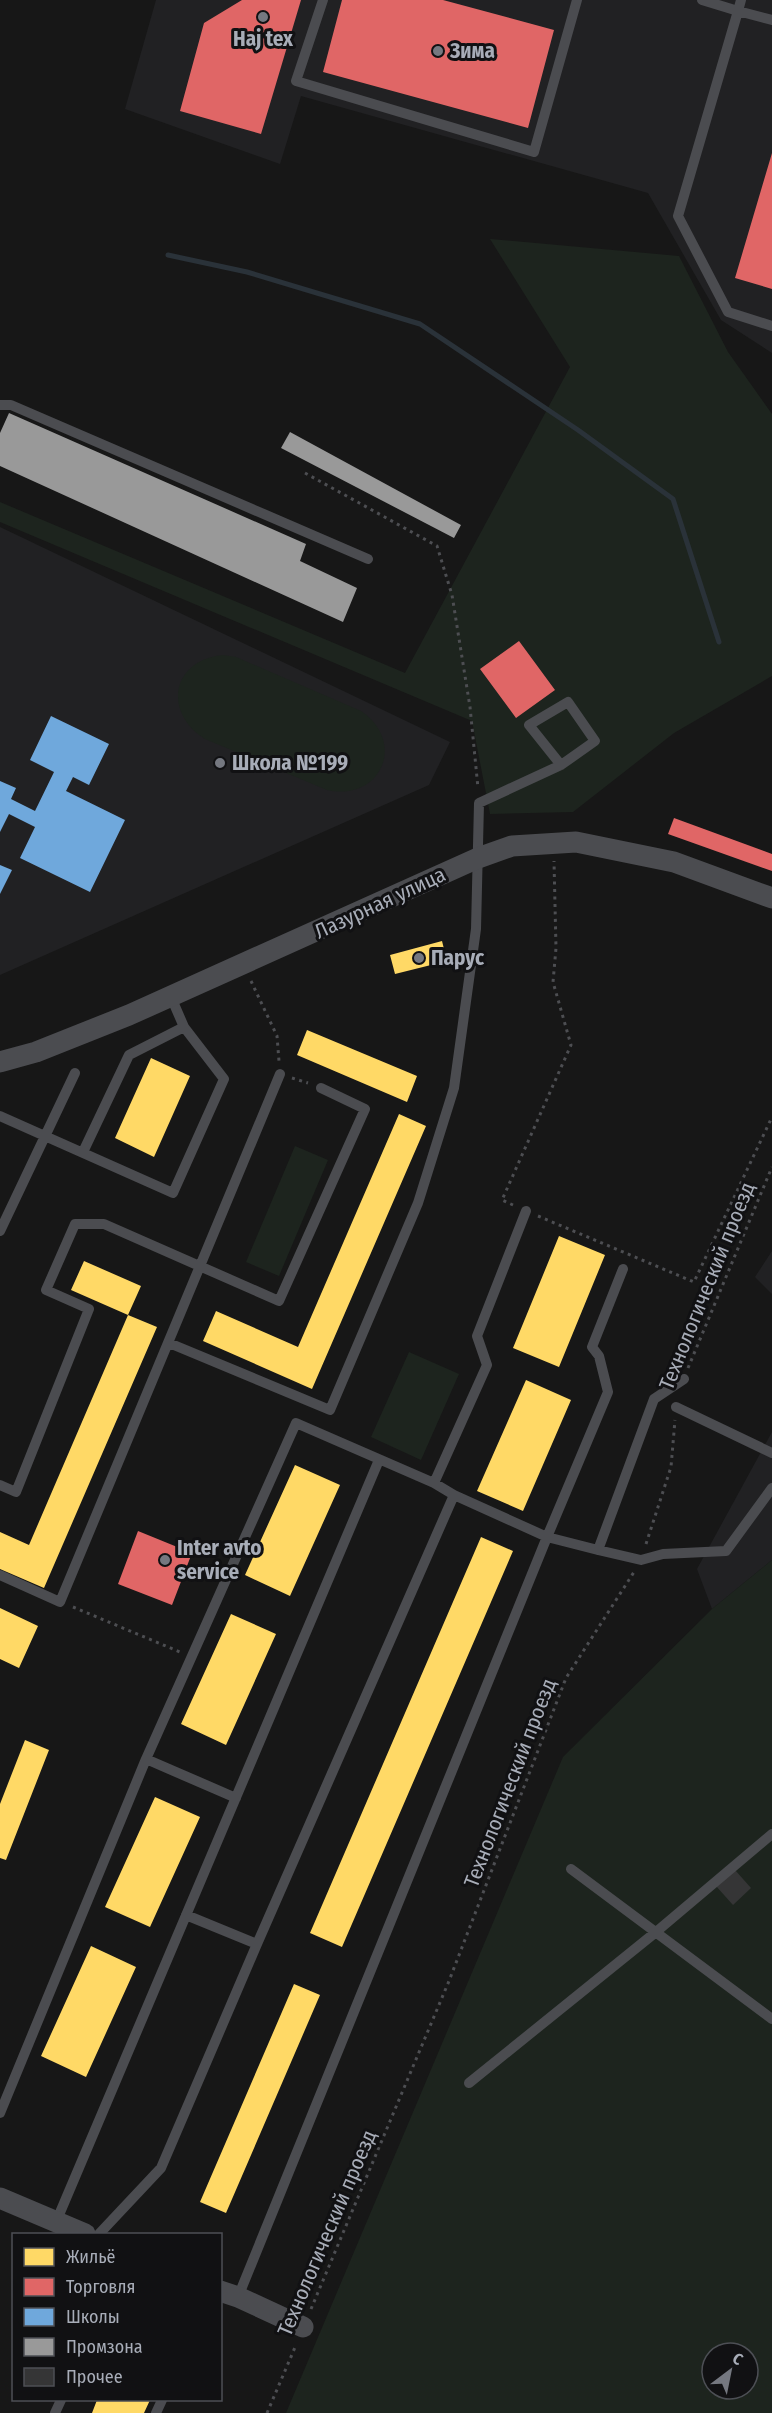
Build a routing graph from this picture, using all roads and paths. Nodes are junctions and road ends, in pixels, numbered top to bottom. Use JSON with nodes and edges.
{"nodes":[{"id":1,"x":323,"y":0,"type":"edge"},
{"id":2,"x":577,"y":0,"type":"edge"},
{"id":3,"x":702,"y":0,"type":"edge"},
{"id":4,"x":739,"y":5,"type":"edge"},
{"id":5,"x":772,"y":20,"type":"edge"},
{"id":6,"x":772,"y":326,"type":"edge"},
{"id":7,"x":0,"y":405,"type":"edge"},
{"id":8,"x":305,"y":473,"type":"dead end"},
{"id":9,"x":368,"y":559,"type":"dead end"},
{"id":10,"x":561,"y":765,"type":"junction"},
{"id":11,"x":479,"y":803,"type":"junction"},
{"id":12,"x":554,"y":855,"type":"dead end"},
{"id":13,"x":478,"y":858,"type":"junction"},
{"id":14,"x":772,"y":898,"type":"edge"},
{"id":15,"x":243,"y":965,"type":"junction"},
{"id":16,"x":171,"y":997,"type":"junction"},
{"id":17,"x":184,"y":1027,"type":"junction"},
{"id":18,"x":0,"y":1062,"type":"edge"},
{"id":19,"x":75,"y":1073,"type":"dead end"},
{"id":20,"x":280,"y":1074,"type":"junction"},
{"id":21,"x":321,"y":1088,"type":"joint"},
{"id":22,"x":0,"y":1116,"type":"edge"},
{"id":23,"x":772,"y":1117,"type":"edge"},
{"id":24,"x":46,"y":1135,"type":"junction"},
{"id":25,"x":83,"y":1152,"type":"junction"},
{"id":26,"x":772,"y":1167,"type":"edge"},
{"id":27,"x":526,"y":1211,"type":"junction"},
{"id":28,"x":0,"y":1231,"type":"edge"},
{"id":29,"x":198,"y":1267,"type":"junction"},
{"id":30,"x":623,"y":1269,"type":"dead end"},
{"id":31,"x":169,"y":1343,"type":"junction"},
{"id":32,"x":684,"y":1379,"type":"joint"},
{"id":33,"x":676,"y":1407,"type":"joint"},
{"id":34,"x":772,"y":1453,"type":"edge"},
{"id":35,"x":379,"y":1460,"type":"junction"},
{"id":36,"x":434,"y":1483,"type":"junction"},
{"id":37,"x":0,"y":1485,"type":"edge"},
{"id":38,"x":772,"y":1488,"type":"edge"},
{"id":39,"x":454,"y":1495,"type":"junction"},
{"id":40,"x":547,"y":1537,"type":"junction"},
{"id":41,"x":598,"y":1551,"type":"junction"},
{"id":42,"x":641,"y":1560,"type":"junction"},
{"id":43,"x":0,"y":1575,"type":"edge"},
{"id":44,"x":60,"y":1602,"type":"junction"},
{"id":45,"x":191,"y":1657,"type":"junction"},
{"id":46,"x":146,"y":1759,"type":"junction"},
{"id":47,"x":236,"y":1798,"type":"junction"},
{"id":48,"x":772,"y":1834,"type":"edge"},
{"id":49,"x":572,"y":1869,"type":"dead end"},
{"id":50,"x":186,"y":1915,"type":"junction"},
{"id":51,"x":656,"y":1932,"type":"junction"},
{"id":52,"x":257,"y":1944,"type":"junction"},
{"id":53,"x":772,"y":2019,"type":"edge"},
{"id":54,"x":469,"y":2083,"type":"dead end"},
{"id":55,"x":0,"y":2113,"type":"edge"},
{"id":56,"x":0,"y":2198,"type":"edge"},
{"id":57,"x":56,"y":2222,"type":"junction"},
{"id":58,"x":81,"y":2233,"type":"edge"},
{"id":59,"x":101,"y":2233,"type":"edge"},
{"id":60,"x":230,"y":2294,"type":"edge"},
{"id":61,"x":303,"y":2327,"type":"junction"},
{"id":62,"x":267,"y":2413,"type":"edge"}],
"edges":[{"from":1,"to":2,"type":"lane"},
{"from":3,"to":4,"type":"lane"},
{"from":4,"to":5,"type":"lane"},
{"from":4,"to":6,"type":"lane"},
{"from":7,"to":9,"type":"lane"},
{"from":8,"to":11,"type":"path"},
{"from":10,"to":10,"type":"lane"},
{"from":10,"to":11,"type":"lane"},
{"from":11,"to":13,"type":"lane"},
{"from":12,"to":27,"type":"path"},
{"from":13,"to":14,"type":"street","name":"Лазурная улица"},
{"from":13,"to":15,"type":"street","name":"Лазурная улица"},
{"from":13,"to":31,"type":"lane"},
{"from":15,"to":16,"type":"street","name":"Лазурная улица"},
{"from":15,"to":20,"type":"path"},
{"from":16,"to":17,"type":"lane"},
{"from":16,"to":18,"type":"street","name":"Лазурная улица"},
{"from":17,"to":25,"type":"lane"},
{"from":17,"to":25,"type":"lane"},
{"from":19,"to":24,"type":"lane"},
{"from":20,"to":21,"type":"path"},
{"from":20,"to":29,"type":"lane"},
{"from":21,"to":29,"type":"lane"},
{"from":22,"to":24,"type":"lane"},
{"from":23,"to":27,"type":"path"},
{"from":24,"to":25,"type":"lane"},
{"from":24,"to":28,"type":"lane"},
{"from":26,"to":32,"type":"path","name":"Технологический проезд"},
{"from":27,"to":36,"type":"lane"},
{"from":29,"to":31,"type":"lane"},
{"from":29,"to":37,"type":"lane"},
{"from":30,"to":40,"type":"lane"},
{"from":31,"to":44,"type":"lane"},
{"from":32,"to":41,"type":"lane"},
{"from":33,"to":34,"type":"lane"},
{"from":33,"to":42,"type":"path","name":"Технологический проезд"},
{"from":35,"to":36,"type":"lane"},
{"from":35,"to":45,"type":"lane"},
{"from":35,"to":47,"type":"lane"},
{"from":36,"to":39,"type":"lane"},
{"from":38,"to":42,"type":"lane"},
{"from":39,"to":40,"type":"lane"},
{"from":39,"to":52,"type":"lane"},
{"from":40,"to":41,"type":"lane"},
{"from":40,"to":60,"type":"lane"},
{"from":41,"to":42,"type":"lane"},
{"from":42,"to":61,"type":"path","name":"Технологический проезд"},
{"from":43,"to":44,"type":"lane"},
{"from":44,"to":45,"type":"path"},
{"from":45,"to":46,"type":"lane"},
{"from":46,"to":47,"type":"lane"},
{"from":46,"to":55,"type":"lane"},
{"from":47,"to":50,"type":"lane"},
{"from":48,"to":51,"type":"lane"},
{"from":49,"to":51,"type":"lane"},
{"from":50,"to":52,"type":"lane"},
{"from":50,"to":57,"type":"lane"},
{"from":51,"to":53,"type":"lane"},
{"from":51,"to":54,"type":"lane"},
{"from":52,"to":59,"type":"lane"},
{"from":56,"to":57,"type":"street"},
{"from":57,"to":58,"type":"street"},
{"from":60,"to":61,"type":"street"},
{"from":61,"to":62,"type":"path","name":"Технологический проезд"}]}
